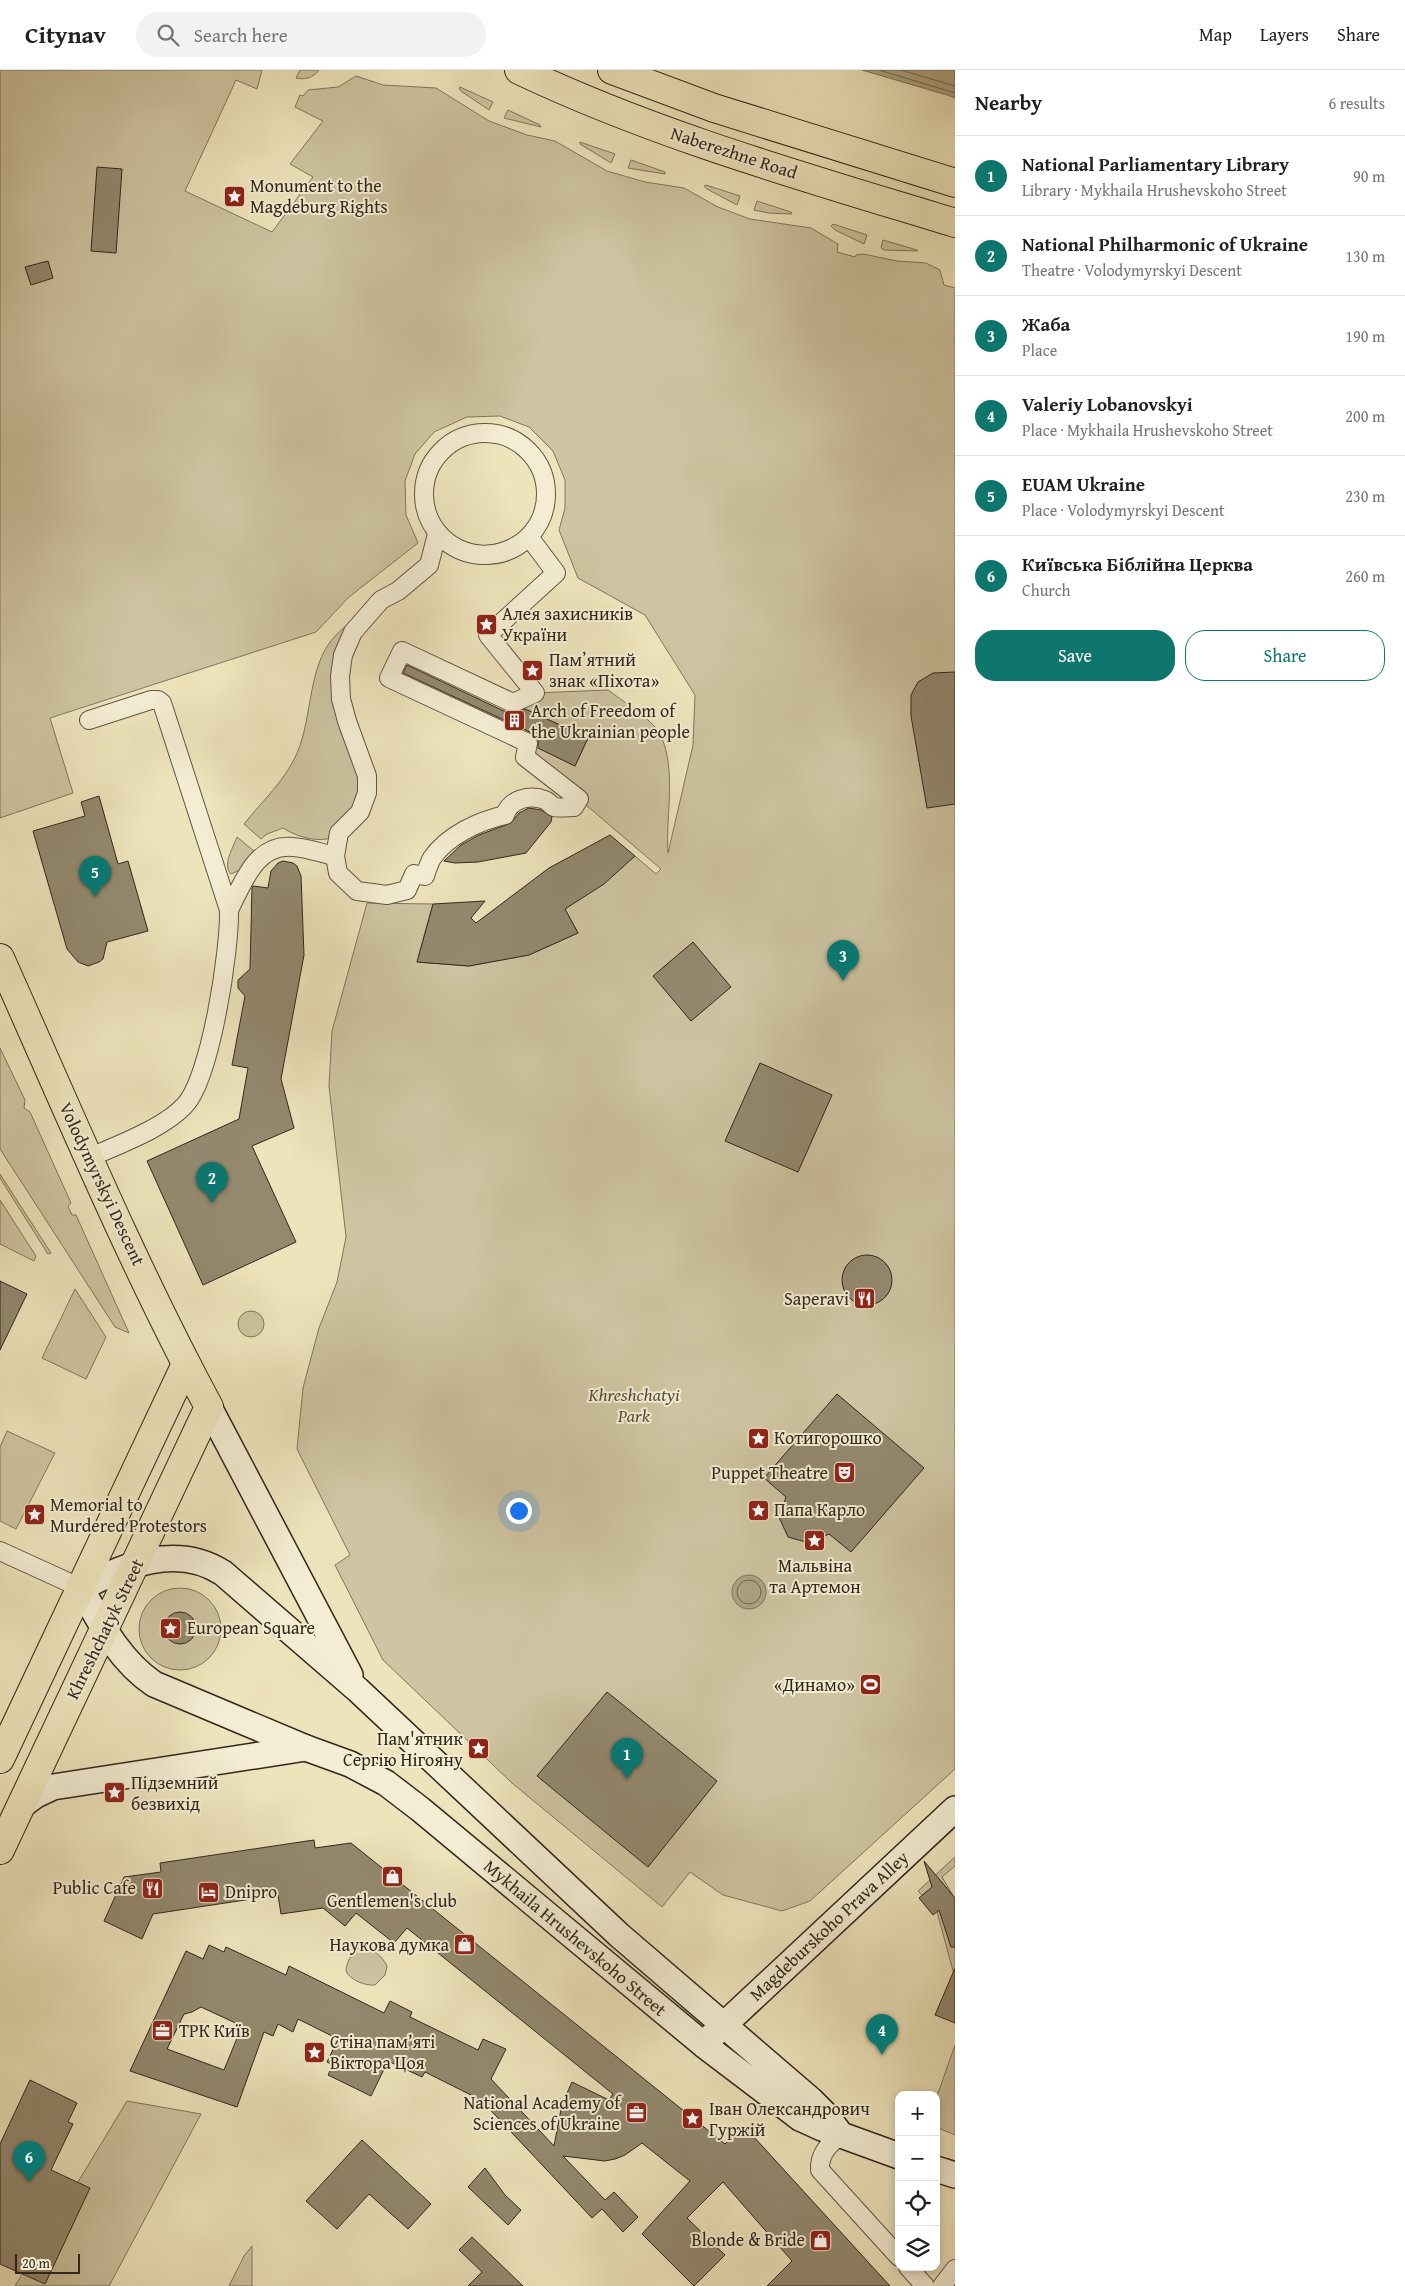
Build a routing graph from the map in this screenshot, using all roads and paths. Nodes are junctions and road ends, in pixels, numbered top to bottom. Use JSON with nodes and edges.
{"nodes":[{"id":1,"x":519,"y":70,"type":"edge"},
{"id":2,"x":612,"y":70,"type":"edge"},
{"id":3,"x":955,"y":183,"type":"edge"},
{"id":4,"x":955,"y":223,"type":"edge"},
{"id":5,"x":458,"y":549,"type":"junction"},
{"id":6,"x":482,"y":556,"type":"junction"},
{"id":7,"x":89,"y":720,"type":"dead end"},
{"id":8,"x":335,"y":856,"type":"junction"},
{"id":9,"x":229,"y":910,"type":"junction"},
{"id":10,"x":0,"y":958,"type":"edge"},
{"id":11,"x":89,"y":1158,"type":"junction"},
{"id":12,"x":186,"y":1364,"type":"junction"},
{"id":13,"x":209,"y":1407,"type":"junction"},
{"id":14,"x":0,"y":1551,"type":"edge"},
{"id":15,"x":137,"y":1563,"type":"junction"},
{"id":16,"x":81,"y":1588,"type":"junction"},
{"id":17,"x":105,"y":1631,"type":"junction"},
{"id":18,"x":358,"y":1690,"type":"junction"},
{"id":19,"x":306,"y":1748,"type":"junction"},
{"id":20,"x":0,"y":1759,"type":"edge"},
{"id":21,"x":21,"y":1806,"type":"junction"},
{"id":22,"x":955,"y":1810,"type":"edge"},
{"id":23,"x":0,"y":1850,"type":"edge"},
{"id":24,"x":723,"y":2025,"type":"junction"},
{"id":25,"x":704,"y":2045,"type":"junction"},
{"id":26,"x":841,"y":2135,"type":"junction"},
{"id":27,"x":895,"y":2155,"type":"edge"},
{"id":28,"x":940,"y":2170,"type":"edge"},
{"id":29,"x":955,"y":2175,"type":"edge"},
{"id":30,"x":895,"y":2253,"type":"edge"},
{"id":31,"x":955,"y":2269,"type":"edge"},
{"id":32,"x":912,"y":2271,"type":"edge"},
{"id":33,"x":925,"y":2286,"type":"edge"},
{"id":34,"x":942,"y":2286,"type":"edge"}],
"edges":[{"from":1,"to":4,"type":"main road","name":"Naberezhne Road"},
{"from":2,"to":3,"type":"main road","name":"Naberezhne Road"},
{"from":5,"to":6,"type":"street"},
{"from":5,"to":6,"type":"street"},
{"from":5,"to":8,"type":"street"},
{"from":6,"to":8,"type":"street"},
{"from":7,"to":9,"type":"street"},
{"from":8,"to":9,"type":"street"},
{"from":9,"to":11,"type":"street"},
{"from":10,"to":11,"type":"main road","name":"Volodymyrskyi Descent"},
{"from":11,"to":12,"type":"main road","name":"Volodymyrskyi Descent"},
{"from":12,"to":13,"type":"main road","name":"Volodymyrskyi Descent"},
{"from":12,"to":16,"type":"main road"},
{"from":13,"to":15,"type":"main road","name":"Khreshchatyk Street"},
{"from":13,"to":18,"type":"main road"},
{"from":14,"to":16,"type":"street"},
{"from":15,"to":16,"type":"main road"},
{"from":15,"to":17,"type":"main road","name":"Khreshchatyk Street"},
{"from":15,"to":18,"type":"main road"},
{"from":16,"to":17,"type":"main road"},
{"from":16,"to":20,"type":"main road"},
{"from":17,"to":19,"type":"main road"},
{"from":17,"to":21,"type":"main road","name":"Khreshchatyk Street"},
{"from":18,"to":24,"type":"main road","name":"Mykhaila Hrushevskoho Street"},
{"from":19,"to":21,"type":"main road"},
{"from":19,"to":25,"type":"main road","name":"Mykhaila Hrushevskoho Street"},
{"from":21,"to":23,"type":"main road","name":"Khreshchatyk Street"},
{"from":22,"to":24,"type":"main road","name":"Magdeburskoho Prava Alley"},
{"from":24,"to":25,"type":"main road","name":"Magdeburskoho Prava Alley"},
{"from":24,"to":26,"type":"main road","name":"Mykhaila Hrushevskoho Street"},
{"from":25,"to":26,"type":"main road","name":"Mykhaila Hrushevskoho Street"},
{"from":26,"to":27,"type":"main road","name":"Mykhaila Hrushevskoho Street"},
{"from":26,"to":30,"type":"street"},
{"from":28,"to":29,"type":"main road"},
{"from":31,"to":34,"type":"street"},
{"from":32,"to":33,"type":"street"}]}
